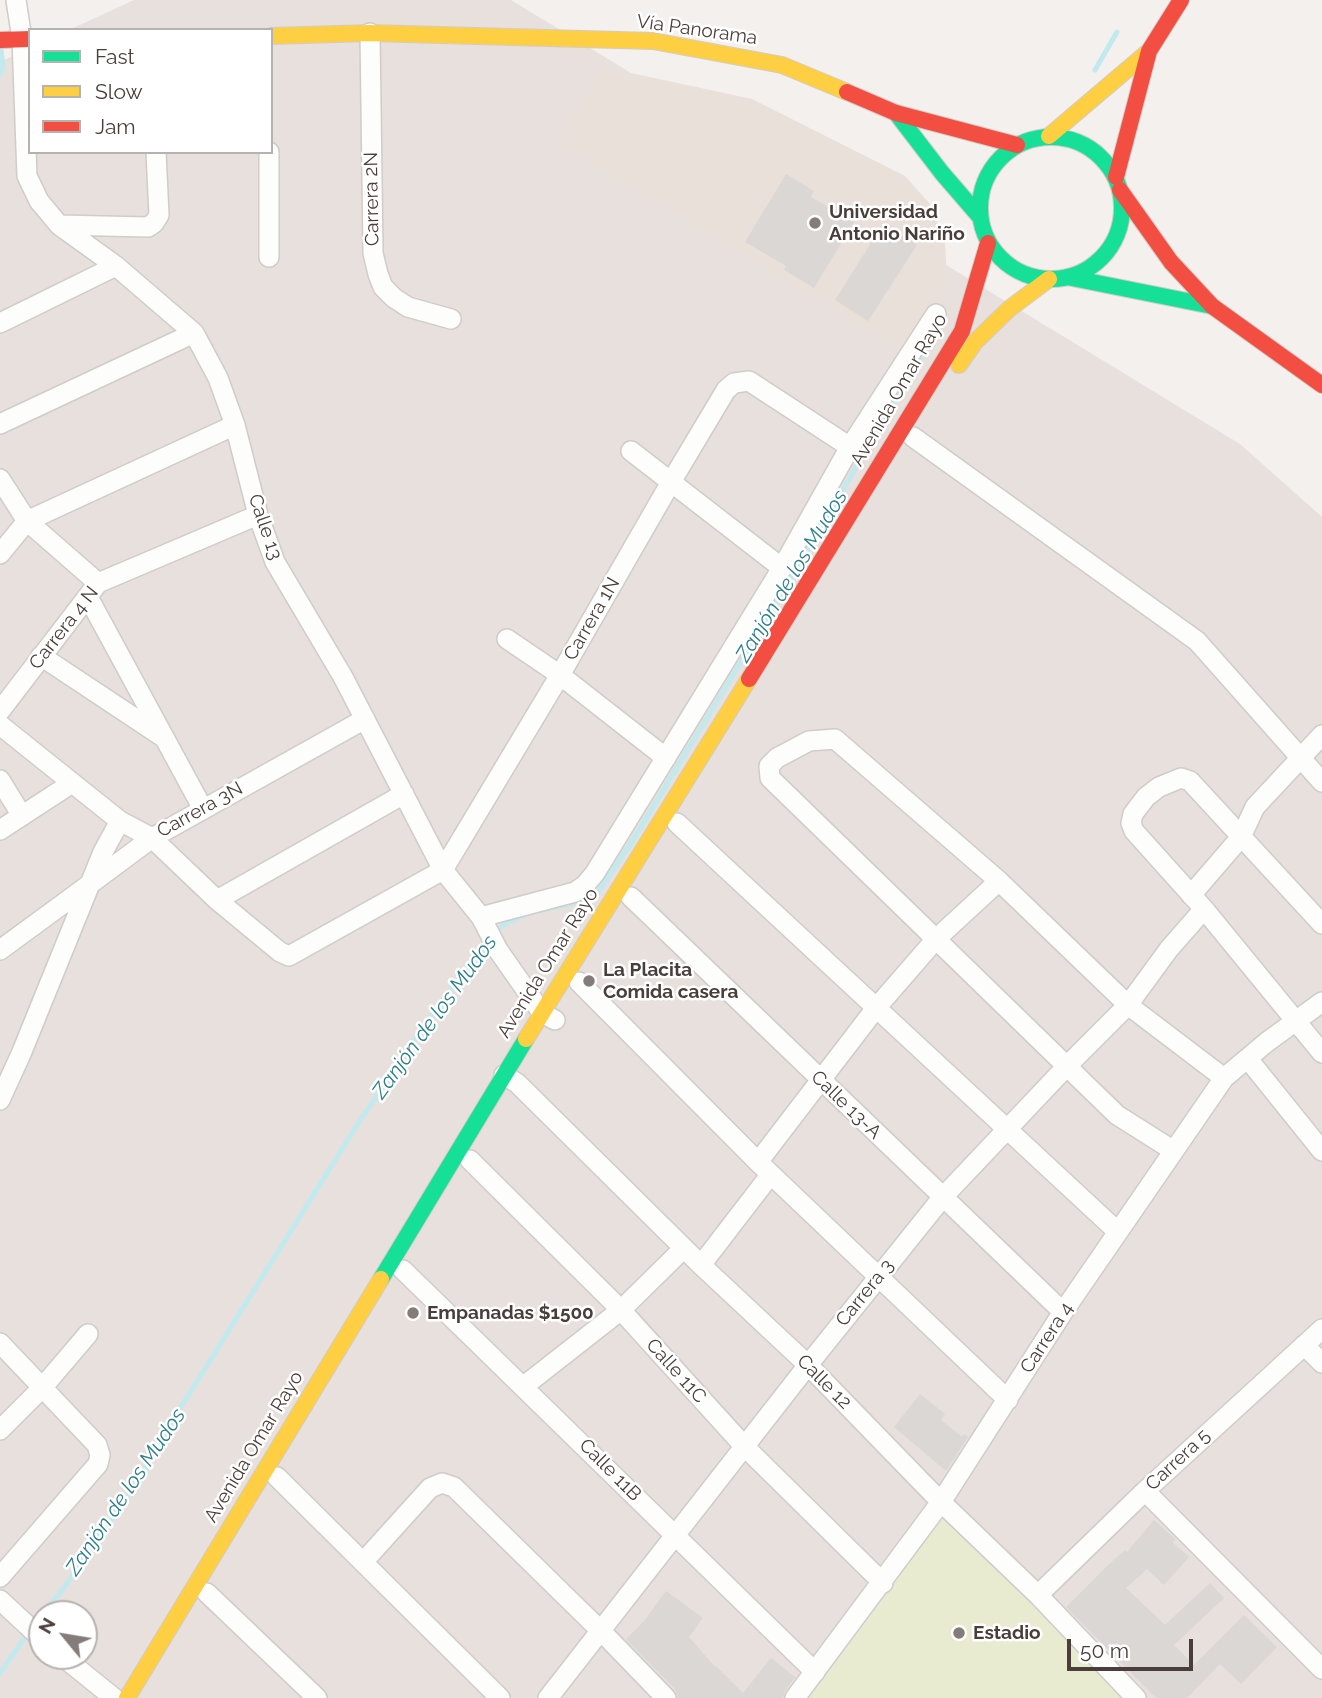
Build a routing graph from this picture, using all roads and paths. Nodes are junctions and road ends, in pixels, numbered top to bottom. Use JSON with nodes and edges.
{"nodes":[{"id":1,"x":16,"y":0,"type":"edge"},
{"id":2,"x":1181,"y":0,"type":"edge"},
{"id":3,"x":370,"y":33,"type":"junction"},
{"id":4,"x":273,"y":36,"type":"edge"},
{"id":5,"x":15,"y":39,"type":"edge"},
{"id":6,"x":1149,"y":51,"type":"junction"},
{"id":7,"x":896,"y":113,"type":"junction"},
{"id":8,"x":1049,"y":136,"type":"junction"},
{"id":9,"x":28,"y":143,"type":"edge"},
{"id":10,"x":1017,"y":145,"type":"junction"},
{"id":11,"x":156,"y":154,"type":"edge"},
{"id":12,"x":270,"y":154,"type":"edge"},
{"id":13,"x":1118,"y":183,"type":"junction"},
{"id":14,"x":980,"y":217,"type":"junction"},
{"id":15,"x":60,"y":225,"type":"junction"},
{"id":16,"x":988,"y":243,"type":"junction"},
{"id":17,"x":269,"y":257,"type":"dead end"},
{"id":18,"x":116,"y":266,"type":"junction"},
{"id":19,"x":1067,"y":277,"type":"junction"},
{"id":20,"x":1049,"y":279,"type":"junction"},
{"id":21,"x":1212,"y":306,"type":"junction"},
{"id":22,"x":936,"y":314,"type":"dead end"},
{"id":23,"x":451,"y":319,"type":"dead end"},
{"id":24,"x":0,"y":323,"type":"edge"},
{"id":25,"x":194,"y":333,"type":"junction"},
{"id":26,"x":1322,"y":385,"type":"edge"},
{"id":27,"x":0,"y":424,"type":"edge"},
{"id":28,"x":235,"y":425,"type":"junction"},
{"id":29,"x":913,"y":438,"type":"junction"},
{"id":30,"x":850,"y":447,"type":"junction"},
{"id":31,"x":631,"y":451,"type":"dead end"},
{"id":32,"x":0,"y":480,"type":"edge"},
{"id":33,"x":671,"y":482,"type":"junction"},
{"id":34,"x":258,"y":515,"type":"junction"},
{"id":35,"x":27,"y":521,"type":"junction"},
{"id":36,"x":0,"y":554,"type":"edge"},
{"id":37,"x":782,"y":568,"type":"junction"},
{"id":38,"x":93,"y":590,"type":"junction"},
{"id":39,"x":507,"y":639,"type":"dead end"},
{"id":40,"x":41,"y":656,"type":"junction"},
{"id":41,"x":560,"y":676,"type":"junction"},
{"id":42,"x":0,"y":711,"type":"edge"},
{"id":43,"x":365,"y":719,"type":"junction"},
{"id":44,"x":0,"y":725,"type":"edge"},
{"id":45,"x":1322,"y":735,"type":"edge"},
{"id":46,"x":165,"y":738,"type":"junction"},
{"id":47,"x":666,"y":758,"type":"junction"},
{"id":48,"x":1300,"y":758,"type":"junction"},
{"id":49,"x":0,"y":780,"type":"edge"},
{"id":50,"x":1322,"y":782,"type":"edge"},
{"id":51,"x":72,"y":783,"type":"junction"},
{"id":52,"x":404,"y":794,"type":"junction"},
{"id":53,"x":203,"y":809,"type":"junction"},
{"id":54,"x":22,"y":816,"type":"junction"},
{"id":55,"x":120,"y":821,"type":"junction"},
{"id":56,"x":677,"y":823,"type":"junction"},
{"id":57,"x":0,"y":830,"type":"edge"},
{"id":58,"x":1241,"y":837,"type":"junction"},
{"id":59,"x":152,"y":838,"type":"junction"},
{"id":60,"x":443,"y":870,"type":"junction"},
{"id":61,"x":999,"y":881,"type":"junction"},
{"id":62,"x":90,"y":884,"type":"junction"},
{"id":63,"x":631,"y":897,"type":"junction"},
{"id":64,"x":217,"y":900,"type":"junction"},
{"id":65,"x":1197,"y":902,"type":"junction"},
{"id":66,"x":1322,"y":924,"type":"edge"},
{"id":67,"x":490,"y":933,"type":"junction"},
{"id":68,"x":936,"y":939,"type":"junction"},
{"id":69,"x":0,"y":950,"type":"edge"},
{"id":70,"x":579,"y":982,"type":"junction"},
{"id":71,"x":1322,"y":1002,"type":"edge"},
{"id":72,"x":1128,"y":1005,"type":"junction"},
{"id":73,"x":876,"y":1008,"type":"junction"},
{"id":74,"x":549,"y":1017,"type":"junction"},
{"id":75,"x":1296,"y":1022,"type":"junction"},
{"id":76,"x":1322,"y":1053,"type":"edge"},
{"id":77,"x":1248,"y":1059,"type":"junction"},
{"id":78,"x":1067,"y":1066,"type":"junction"},
{"id":79,"x":3,"y":1075,"type":"edge"},
{"id":80,"x":1224,"y":1078,"type":"junction"},
{"id":81,"x":511,"y":1079,"type":"junction"},
{"id":82,"x":820,"y":1080,"type":"junction"},
{"id":83,"x":0,"y":1100,"type":"edge"},
{"id":84,"x":1007,"y":1130,"type":"junction"},
{"id":85,"x":1174,"y":1151,"type":"junction"},
{"id":86,"x":1322,"y":1151,"type":"edge"},
{"id":87,"x":470,"y":1160,"type":"junction"},
{"id":88,"x":764,"y":1168,"type":"junction"},
{"id":89,"x":942,"y":1198,"type":"junction"},
{"id":90,"x":1118,"y":1232,"type":"junction"},
{"id":91,"x":684,"y":1248,"type":"junction"},
{"id":92,"x":701,"y":1265,"type":"junction"},
{"id":93,"x":404,"y":1270,"type":"junction"},
{"id":94,"x":878,"y":1276,"type":"junction"},
{"id":95,"x":621,"y":1310,"type":"junction"},
{"id":96,"x":1063,"y":1312,"type":"junction"},
{"id":97,"x":1322,"y":1329,"type":"edge"},
{"id":98,"x":88,"y":1334,"type":"dead end"},
{"id":99,"x":0,"y":1343,"type":"edge"},
{"id":100,"x":1304,"y":1345,"type":"junction"},
{"id":101,"x":1322,"y":1363,"type":"edge"},
{"id":102,"x":808,"y":1365,"type":"junction"},
{"id":103,"x":524,"y":1386,"type":"junction"},
{"id":104,"x":41,"y":1388,"type":"junction"},
{"id":105,"x":1008,"y":1400,"type":"junction"},
{"id":106,"x":0,"y":1430,"type":"edge"},
{"id":107,"x":745,"y":1447,"type":"junction"},
{"id":108,"x":277,"y":1477,"type":"junction"},
{"id":109,"x":1145,"y":1491,"type":"junction"},
{"id":110,"x":941,"y":1502,"type":"junction"},
{"id":111,"x":676,"y":1536,"type":"junction"},
{"id":112,"x":364,"y":1561,"type":"junction"},
{"id":113,"x":0,"y":1577,"type":"edge"},
{"id":114,"x":883,"y":1583,"type":"junction"},
{"id":115,"x":206,"y":1593,"type":"junction"},
{"id":116,"x":1038,"y":1595,"type":"junction"},
{"id":117,"x":0,"y":1600,"type":"edge"},
{"id":118,"x":28,"y":1626,"type":"edge"},
{"id":119,"x":602,"y":1632,"type":"junction"},
{"id":120,"x":1322,"y":1669,"type":"edge"},
{"id":121,"x":79,"y":1670,"type":"edge"},
{"id":122,"x":815,"y":1672,"type":"junction"},
{"id":123,"x":114,"y":1698,"type":"edge"},
{"id":124,"x":127,"y":1698,"type":"edge"},
{"id":125,"x":143,"y":1698,"type":"edge"},
{"id":126,"x":317,"y":1698,"type":"edge"},
{"id":127,"x":500,"y":1698,"type":"edge"},
{"id":128,"x":548,"y":1698,"type":"edge"},
{"id":129,"x":666,"y":1698,"type":"edge"},
{"id":130,"x":795,"y":1698,"type":"edge"},
{"id":131,"x":1136,"y":1698,"type":"edge"}],
"edges":[{"from":1,"to":5,"type":"street","name":"Calle 13"},
{"from":2,"to":6,"type":"street"},
{"from":3,"to":4,"type":"street","name":"Vía Panorama"},
{"from":3,"to":7,"type":"street","name":"Vía Panorama"},
{"from":3,"to":23,"type":"street","name":"Carrera 2N"},
{"from":5,"to":9,"type":"street","name":"Calle 13"},
{"from":6,"to":8,"type":"street"},
{"from":6,"to":13,"type":"street"},
{"from":7,"to":10,"type":"street","name":"Vía Panorama"},
{"from":7,"to":14,"type":"street","name":"Vía Panorama"},
{"from":8,"to":10,"type":"street"},
{"from":8,"to":13,"type":"street"},
{"from":9,"to":15,"type":"street","name":"Calle 13"},
{"from":10,"to":14,"type":"street"},
{"from":11,"to":15,"type":"street"},
{"from":12,"to":17,"type":"street"},
{"from":13,"to":19,"type":"street"},
{"from":13,"to":21,"type":"street"},
{"from":14,"to":16,"type":"street"},
{"from":15,"to":18,"type":"street","name":"Calle 13"},
{"from":16,"to":20,"type":"street"},
{"from":16,"to":74,"type":"street","name":"Avenida Omar Rayo"},
{"from":18,"to":24,"type":"street"},
{"from":18,"to":25,"type":"street","name":"Calle 13"},
{"from":19,"to":20,"type":"street"},
{"from":19,"to":21,"type":"street"},
{"from":20,"to":29,"type":"street","name":"Avenida Omar Rayo"},
{"from":21,"to":26,"type":"street"},
{"from":22,"to":30,"type":"street"},
{"from":25,"to":27,"type":"street"},
{"from":25,"to":28,"type":"street","name":"Calle 13"},
{"from":28,"to":34,"type":"street","name":"Calle 13"},
{"from":28,"to":35,"type":"street"},
{"from":29,"to":48,"type":"street"},
{"from":29,"to":56,"type":"street","name":"Avenida Omar Rayo"},
{"from":30,"to":33,"type":"street","name":"Carrera 1N"},
{"from":30,"to":37,"type":"street"},
{"from":31,"to":33,"type":"street"},
{"from":32,"to":35,"type":"street"},
{"from":33,"to":37,"type":"street"},
{"from":33,"to":41,"type":"street","name":"Carrera 1N"},
{"from":34,"to":38,"type":"street","name":"Carrera 4 N"},
{"from":34,"to":43,"type":"street","name":"Calle 13"},
{"from":35,"to":36,"type":"street"},
{"from":35,"to":38,"type":"street"},
{"from":37,"to":47,"type":"street"},
{"from":38,"to":40,"type":"street","name":"Carrera 4 N"},
{"from":38,"to":46,"type":"street"},
{"from":39,"to":41,"type":"street"},
{"from":40,"to":42,"type":"street","name":"Carrera 4 N"},
{"from":40,"to":46,"type":"street"},
{"from":41,"to":47,"type":"street"},
{"from":41,"to":60,"type":"street","name":"Carrera 1N"},
{"from":43,"to":52,"type":"street","name":"Calle 13"},
{"from":43,"to":53,"type":"street","name":"Carrera 3N"},
{"from":44,"to":51,"type":"street","name":"Carrera 3N"},
{"from":45,"to":48,"type":"street","name":"Carrera 3"},
{"from":46,"to":53,"type":"street"},
{"from":47,"to":67,"type":"street"},
{"from":48,"to":50,"type":"street"},
{"from":48,"to":58,"type":"street","name":"Carrera 3"},
{"from":49,"to":54,"type":"street"},
{"from":51,"to":54,"type":"street"},
{"from":51,"to":55,"type":"street","name":"Carrera 3N"},
{"from":52,"to":60,"type":"street","name":"Calle 13"},
{"from":52,"to":64,"type":"street"},
{"from":53,"to":59,"type":"street","name":"Carrera 3N"},
{"from":54,"to":57,"type":"street"},
{"from":55,"to":59,"type":"street","name":"Carrera 3N"},
{"from":55,"to":62,"type":"street"},
{"from":56,"to":63,"type":"street","name":"Avenida Omar Rayo"},
{"from":56,"to":73,"type":"street"},
{"from":58,"to":65,"type":"street","name":"Carrera 3"},
{"from":58,"to":65,"type":"street"},
{"from":58,"to":66,"type":"street"},
{"from":59,"to":62,"type":"street"},
{"from":59,"to":64,"type":"street"},
{"from":60,"to":64,"type":"street"},
{"from":60,"to":67,"type":"street","name":"Calle 13"},
{"from":61,"to":68,"type":"street"},
{"from":61,"to":68,"type":"street"},
{"from":61,"to":72,"type":"street"},
{"from":62,"to":69,"type":"street"},
{"from":62,"to":79,"type":"street"},
{"from":63,"to":70,"type":"street","name":"Avenida Omar Rayo"},
{"from":63,"to":82,"type":"street","name":"Calle 13-A"},
{"from":65,"to":72,"type":"street","name":"Carrera 3"},
{"from":65,"to":75,"type":"street"},
{"from":67,"to":74,"type":"street","name":"Calle 13"},
{"from":68,"to":73,"type":"street"},
{"from":68,"to":78,"type":"street"},
{"from":70,"to":74,"type":"street","name":"Avenida Omar Rayo"},
{"from":70,"to":88,"type":"street"},
{"from":71,"to":75,"type":"street","name":"Carrera 4"},
{"from":72,"to":78,"type":"street","name":"Carrera 3"},
{"from":72,"to":80,"type":"street"},
{"from":73,"to":82,"type":"street"},
{"from":73,"to":84,"type":"street"},
{"from":74,"to":81,"type":"street","name":"Avenida Omar Rayo"},
{"from":75,"to":76,"type":"street"},
{"from":75,"to":77,"type":"street","name":"Carrera 4"},
{"from":77,"to":80,"type":"street","name":"Carrera 4"},
{"from":77,"to":86,"type":"street"},
{"from":78,"to":84,"type":"street","name":"Carrera 3"},
{"from":78,"to":85,"type":"street"},
{"from":79,"to":83,"type":"street"},
{"from":80,"to":85,"type":"street","name":"Carrera 4"},
{"from":81,"to":87,"type":"street","name":"Avenida Omar Rayo"},
{"from":81,"to":91,"type":"street","name":"Calle 12"},
{"from":81,"to":124,"type":"street","name":"Avenida Omar Rayo"},
{"from":82,"to":88,"type":"street"},
{"from":82,"to":89,"type":"street","name":"Calle 13-A"},
{"from":84,"to":89,"type":"street","name":"Carrera 3"},
{"from":84,"to":90,"type":"street"},
{"from":85,"to":90,"type":"street","name":"Carrera 4"},
{"from":87,"to":93,"type":"street","name":"Avenida Omar Rayo"},
{"from":87,"to":95,"type":"street","name":"Calle 11C"},
{"from":88,"to":92,"type":"street"},
{"from":88,"to":94,"type":"street"},
{"from":89,"to":94,"type":"street","name":"Carrera 3"},
{"from":89,"to":96,"type":"street","name":"Calle 13-A"},
{"from":90,"to":96,"type":"street","name":"Carrera 4"},
{"from":91,"to":92,"type":"street","name":"Calle 12"},
{"from":91,"to":95,"type":"street"},
{"from":92,"to":102,"type":"street","name":"Calle 12"},
{"from":93,"to":103,"type":"street","name":"Calle 11B"},
{"from":93,"to":108,"type":"street","name":"Avenida Omar Rayo"},
{"from":94,"to":102,"type":"street","name":"Carrera 3"},
{"from":94,"to":105,"type":"street"},
{"from":95,"to":103,"type":"street"},
{"from":95,"to":107,"type":"street","name":"Calle 11C"},
{"from":96,"to":105,"type":"street","name":"Carrera 4"},
{"from":97,"to":100,"type":"street","name":"Carrera 5"},
{"from":98,"to":104,"type":"street"},
{"from":99,"to":104,"type":"street"},
{"from":100,"to":101,"type":"street"},
{"from":100,"to":109,"type":"street","name":"Carrera 5"},
{"from":102,"to":107,"type":"street","name":"Carrera 3"},
{"from":102,"to":110,"type":"street","name":"Calle 12"},
{"from":103,"to":111,"type":"street","name":"Calle 11B"},
{"from":104,"to":106,"type":"street"},
{"from":104,"to":113,"type":"street"},
{"from":105,"to":110,"type":"street","name":"Carrera 4"},
{"from":107,"to":111,"type":"street","name":"Carrera 3"},
{"from":107,"to":114,"type":"street","name":"Calle 11C"},
{"from":108,"to":112,"type":"street"},
{"from":108,"to":115,"type":"street","name":"Avenida Omar Rayo"},
{"from":109,"to":116,"type":"street","name":"Carrera 5"},
{"from":109,"to":120,"type":"street"},
{"from":110,"to":114,"type":"street","name":"Carrera 4"},
{"from":110,"to":116,"type":"street","name":"Calle 12"},
{"from":111,"to":119,"type":"street","name":"Carrera 3"},
{"from":111,"to":122,"type":"street","name":"Calle 11B"},
{"from":112,"to":119,"type":"street"},
{"from":112,"to":127,"type":"street"},
{"from":114,"to":122,"type":"street","name":"Carrera 4"},
{"from":115,"to":125,"type":"street","name":"Avenida Omar Rayo"},
{"from":115,"to":126,"type":"street"},
{"from":116,"to":131,"type":"street","name":"Calle 12"},
{"from":117,"to":118,"type":"street"},
{"from":119,"to":128,"type":"street","name":"Carrera 3"},
{"from":119,"to":129,"type":"street"},
{"from":121,"to":123,"type":"street"},
{"from":122,"to":130,"type":"street","name":"Carrera 4"}]}
